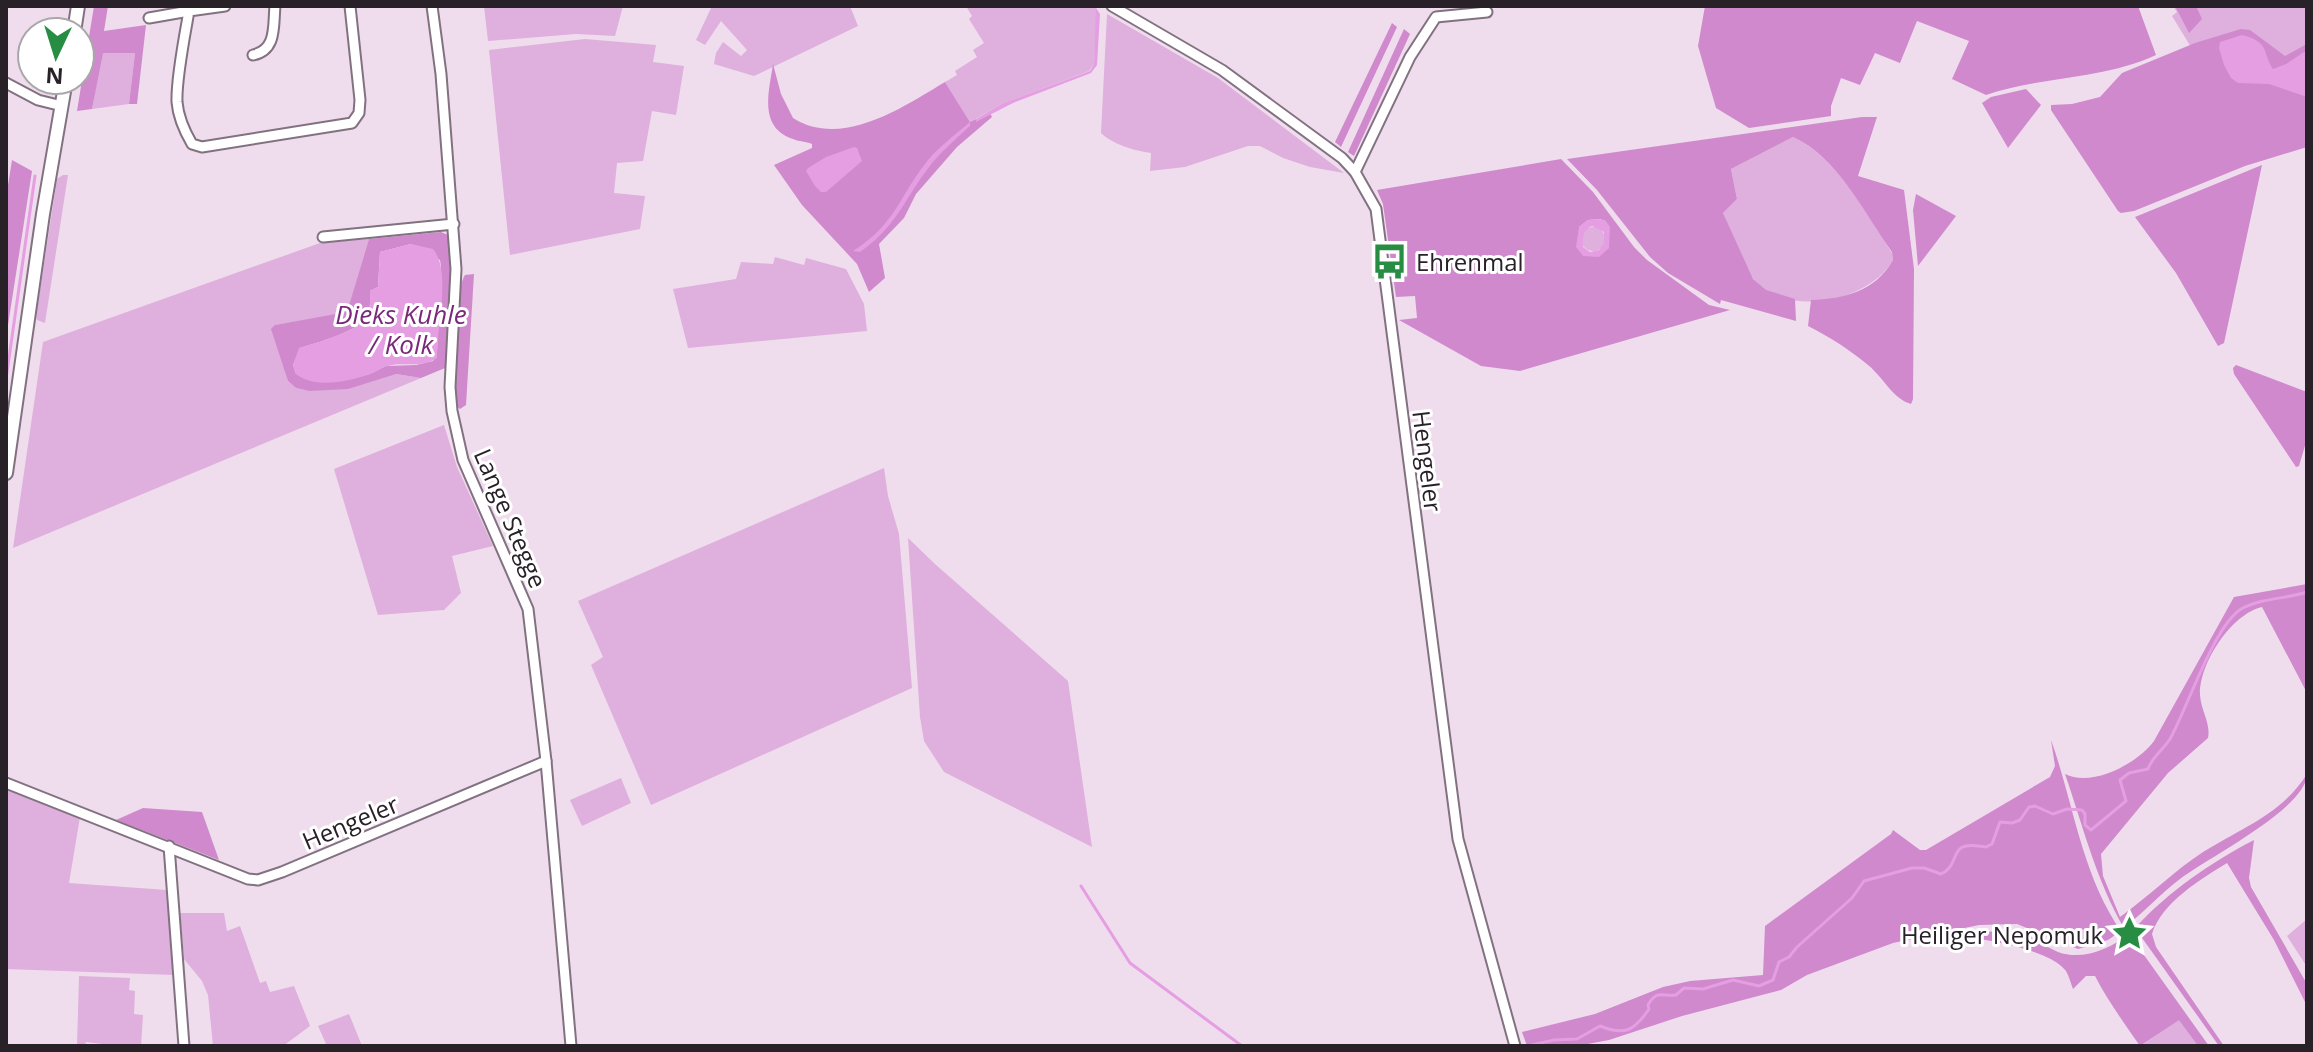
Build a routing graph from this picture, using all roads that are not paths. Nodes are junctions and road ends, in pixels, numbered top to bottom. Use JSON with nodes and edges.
{"nodes":[{"id":1,"x":225,"y":6,"type":"edge"},
{"id":2,"x":275,"y":6,"type":"edge"},
{"id":3,"x":350,"y":6,"type":"edge"},
{"id":4,"x":432,"y":6,"type":"edge"},
{"id":5,"x":1112,"y":6,"type":"edge"},
{"id":6,"x":189,"y":11,"type":"junction"},
{"id":7,"x":1487,"y":12,"type":"dead end"},
{"id":8,"x":149,"y":18,"type":"dead end"},
{"id":9,"x":253,"y":55,"type":"dead end"},
{"id":10,"x":6,"y":83,"type":"edge"},
{"id":11,"x":64,"y":96,"type":"edge"},
{"id":12,"x":62,"y":106,"type":"junction"},
{"id":13,"x":1355,"y":172,"type":"junction"},
{"id":14,"x":454,"y":224,"type":"junction"},
{"id":15,"x":323,"y":237,"type":"dead end"},
{"id":16,"x":6,"y":473,"type":"edge"},
{"id":17,"x":546,"y":761,"type":"junction"},
{"id":18,"x":6,"y":783,"type":"edge"},
{"id":19,"x":169,"y":846,"type":"junction"},
{"id":20,"x":184,"y":1046,"type":"edge"},
{"id":21,"x":571,"y":1046,"type":"edge"},
{"id":22,"x":1515,"y":1046,"type":"edge"}],
"edges":[{"from":1,"to":6,"type":"street"},
{"from":2,"to":9,"type":"street"},
{"from":3,"to":6,"type":"street"},
{"from":4,"to":14,"type":"street","name":"Lange Stegge"},
{"from":5,"to":13,"type":"street","name":"Hengeler"},
{"from":6,"to":8,"type":"street"},
{"from":7,"to":13,"type":"street"},
{"from":10,"to":12,"type":"street"},
{"from":11,"to":12,"type":"main road"},
{"from":12,"to":16,"type":"main road"},
{"from":13,"to":22,"type":"street","name":"Hengeler"},
{"from":14,"to":15,"type":"street"},
{"from":14,"to":17,"type":"street","name":"Lange Stegge"},
{"from":17,"to":19,"type":"street","name":"Hengeler"},
{"from":17,"to":21,"type":"street","name":"Lange Stegge"},
{"from":18,"to":19,"type":"street","name":"Hengeler"},
{"from":19,"to":20,"type":"street"}]}
